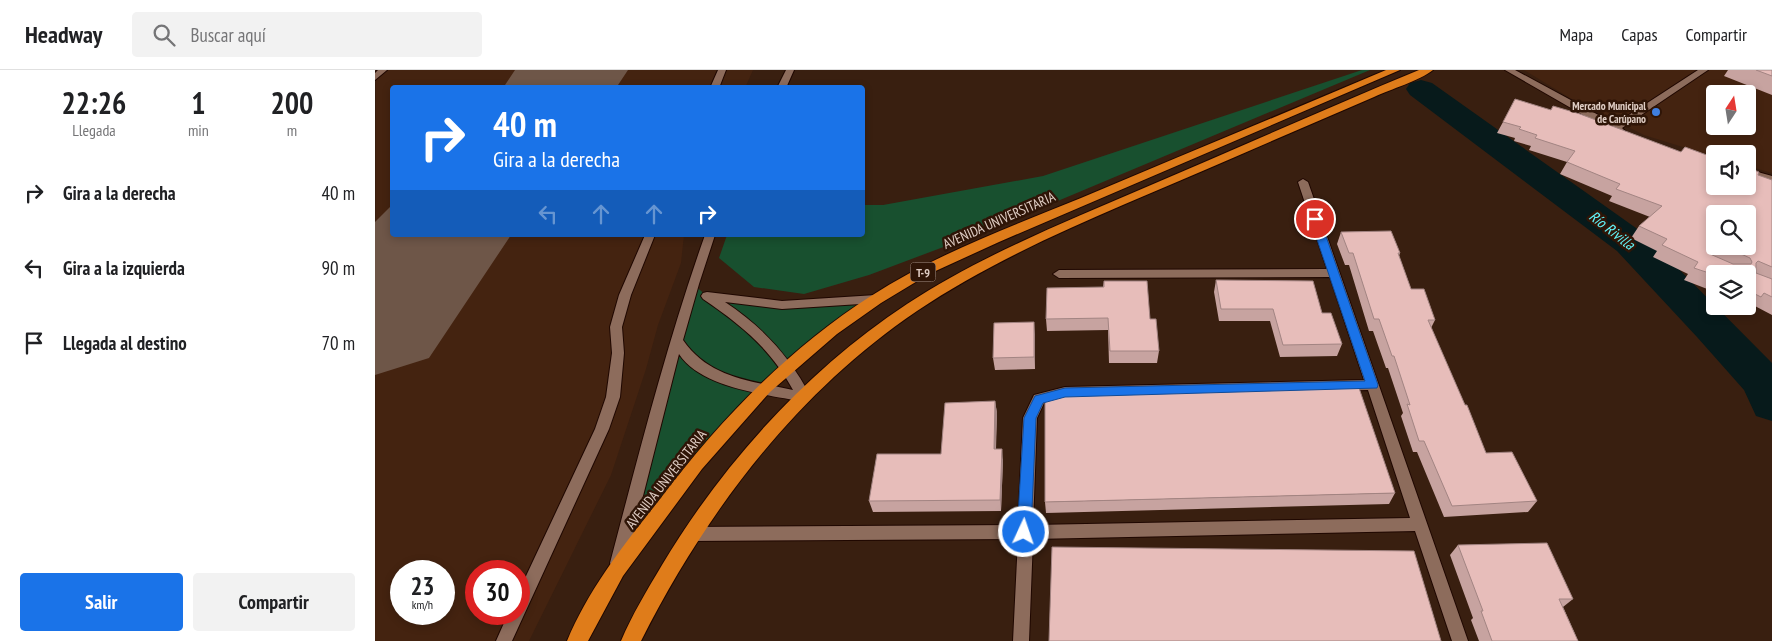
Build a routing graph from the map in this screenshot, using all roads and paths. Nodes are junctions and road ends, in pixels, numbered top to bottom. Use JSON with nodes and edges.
{"nodes":[{"id":1,"x":383,"y":70,"type":"edge"},
{"id":2,"x":722,"y":70,"type":"edge"},
{"id":3,"x":790,"y":70,"type":"edge"},
{"id":4,"x":1395,"y":70,"type":"edge"},
{"id":5,"x":1428,"y":70,"type":"edge"},
{"id":6,"x":1509,"y":70,"type":"edge"},
{"id":7,"x":1704,"y":70,"type":"edge"},
{"id":8,"x":375,"y":77,"type":"edge"},
{"id":9,"x":715,"y":85,"type":"edge"},
{"id":10,"x":782,"y":85,"type":"edge"},
{"id":11,"x":1615,"y":129,"type":"junction"},
{"id":12,"x":1631,"y":135,"type":"edge"},
{"id":13,"x":1756,"y":175,"type":"edge"},
{"id":14,"x":1772,"y":179,"type":"edge"},
{"id":15,"x":1303,"y":182,"type":"dead end"},
{"id":16,"x":649,"y":237,"type":"edge"},
{"id":17,"x":709,"y":237,"type":"edge"},
{"id":18,"x":1334,"y":273,"type":"junction"},
{"id":19,"x":1059,"y":274,"type":"dead end"},
{"id":20,"x":693,"y":284,"type":"junction"},
{"id":21,"x":707,"y":296,"type":"junction"},
{"id":22,"x":876,"y":299,"type":"junction"},
{"id":23,"x":677,"y":341,"type":"junction"},
{"id":24,"x":788,"y":367,"type":"junction"},
{"id":25,"x":1372,"y":385,"type":"junction"},
{"id":26,"x":765,"y":388,"type":"junction"},
{"id":27,"x":803,"y":397,"type":"junction"},
{"id":28,"x":1420,"y":524,"type":"junction"},
{"id":29,"x":1024,"y":532,"type":"junction"},
{"id":30,"x":690,"y":534,"type":"junction"},
{"id":31,"x":616,"y":570,"type":"junction"},
{"id":32,"x":530,"y":584,"type":"edge"},
{"id":33,"x":511,"y":625,"type":"edge"},
{"id":34,"x":504,"y":641,"type":"edge"},
{"id":35,"x":577,"y":641,"type":"edge"},
{"id":36,"x":631,"y":641,"type":"edge"},
{"id":37,"x":1021,"y":641,"type":"edge"},
{"id":38,"x":1460,"y":641,"type":"edge"}],
"edges":[{"from":1,"to":8,"type":"street"},
{"from":2,"to":9,"type":"street"},
{"from":3,"to":10,"type":"street"},
{"from":4,"to":22,"type":"highway","name":"AVENIDA UNIVERSITARIA","number":"T-9"},
{"from":5,"to":27,"type":"highway","number":"T-9"},
{"from":6,"to":11,"type":"street"},
{"from":7,"to":11,"type":"street"},
{"from":11,"to":12,"type":"street"},
{"from":13,"to":14,"type":"street"},
{"from":15,"to":18,"type":"street"},
{"from":16,"to":32,"type":"street"},
{"from":17,"to":20,"type":"street"},
{"from":18,"to":19,"type":"street"},
{"from":18,"to":25,"type":"street"},
{"from":20,"to":21,"type":"street"},
{"from":20,"to":23,"type":"street"},
{"from":21,"to":22,"type":"street"},
{"from":21,"to":24,"type":"street"},
{"from":22,"to":24,"type":"highway","name":"AVENIDA UNIVERSITARIA","number":"T-9"},
{"from":23,"to":26,"type":"street"},
{"from":23,"to":31,"type":"street"},
{"from":24,"to":26,"type":"highway","name":"AVENIDA UNIVERSITARIA","number":"T-9"},
{"from":24,"to":27,"type":"street"},
{"from":25,"to":28,"type":"street"},
{"from":25,"to":29,"type":"street"},
{"from":26,"to":27,"type":"street"},
{"from":26,"to":31,"type":"highway","name":"AVENIDA UNIVERSITARIA","number":"T-9"},
{"from":27,"to":30,"type":"highway","number":"T-9"},
{"from":28,"to":29,"type":"street"},
{"from":28,"to":38,"type":"street"},
{"from":29,"to":30,"type":"street"},
{"from":29,"to":37,"type":"street"},
{"from":30,"to":36,"type":"highway","number":"T-9"},
{"from":31,"to":35,"type":"highway","name":"AVENIDA UNIVERSITARIA","number":"T-9"},
{"from":33,"to":34,"type":"street"}]}
